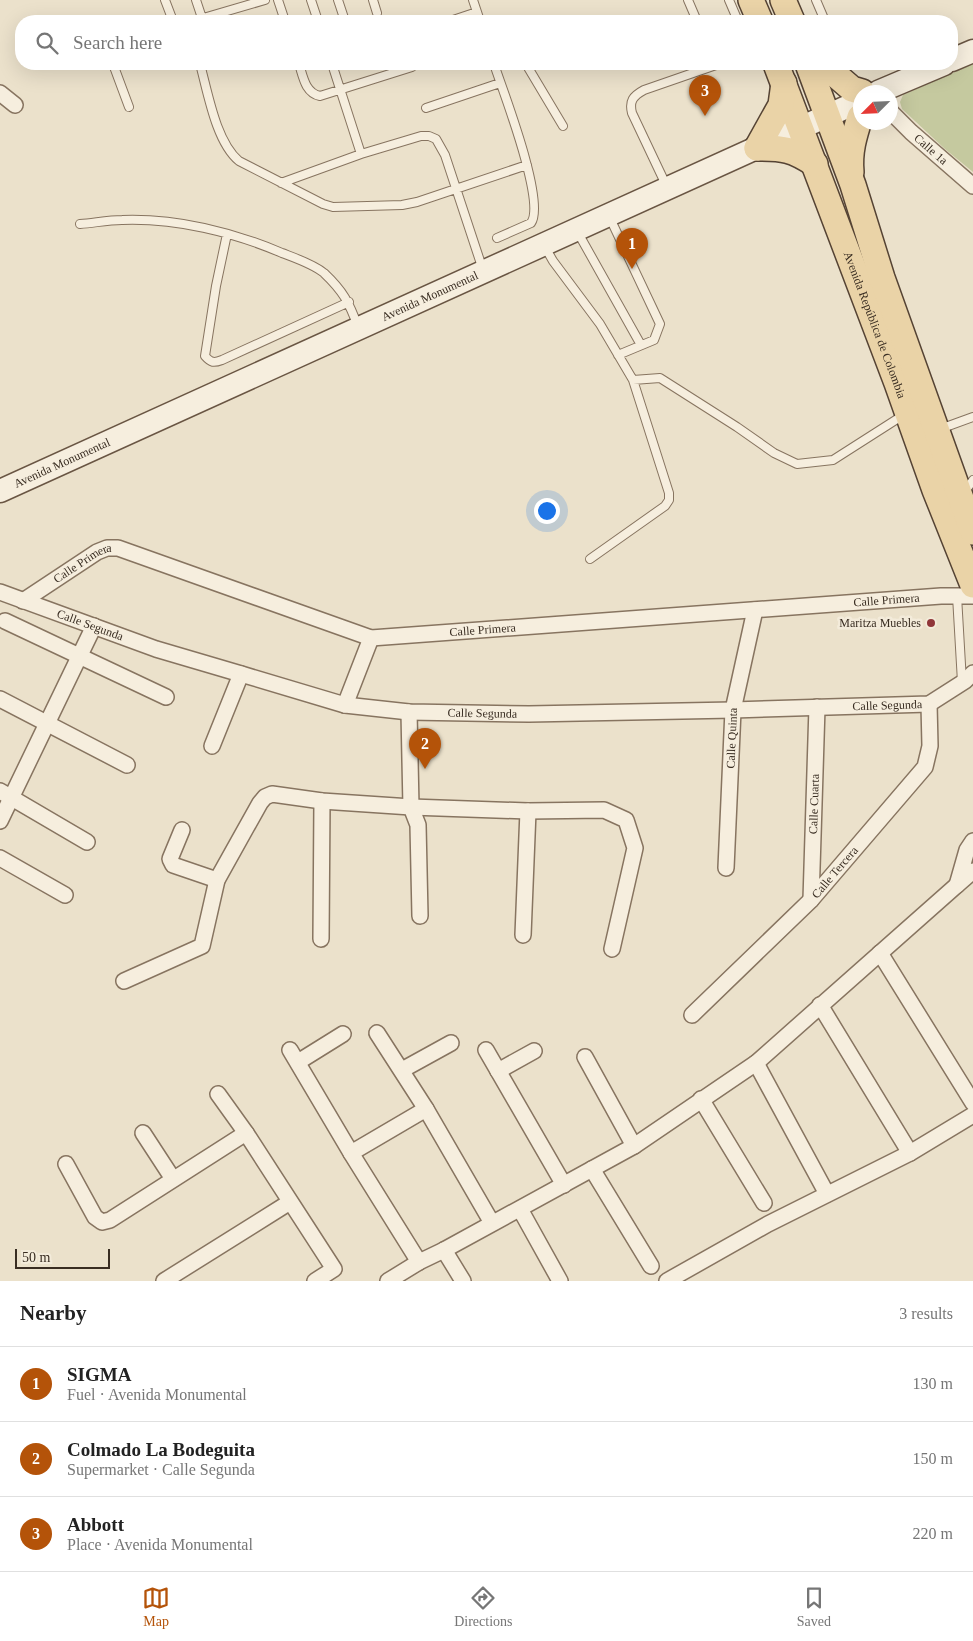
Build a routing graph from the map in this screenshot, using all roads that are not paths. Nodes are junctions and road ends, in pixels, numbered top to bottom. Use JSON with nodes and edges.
{"nodes":[{"id":1,"x":165,"y":0,"type":"edge"},
{"id":2,"x":196,"y":0,"type":"edge"},
{"id":3,"x":265,"y":0,"type":"edge"},
{"id":4,"x":278,"y":0,"type":"edge"},
{"id":5,"x":312,"y":0,"type":"edge"},
{"id":6,"x":338,"y":0,"type":"edge"},
{"id":7,"x":373,"y":0,"type":"edge"},
{"id":8,"x":473,"y":0,"type":"edge"},
{"id":9,"x":688,"y":0,"type":"edge"},
{"id":10,"x":729,"y":0,"type":"edge"},
{"id":11,"x":751,"y":0,"type":"edge"},
{"id":12,"x":816,"y":0,"type":"edge"},
{"id":13,"x":477,"y":12,"type":"junction"},
{"id":14,"x":377,"y":13,"type":"dead end"},
{"id":15,"x":171,"y":15,"type":"edge"},
{"id":16,"x":201,"y":15,"type":"edge"},
{"id":17,"x":212,"y":15,"type":"edge"},
{"id":18,"x":283,"y":15,"type":"edge"},
{"id":19,"x":316,"y":15,"type":"edge"},
{"id":20,"x":343,"y":15,"type":"edge"},
{"id":21,"x":468,"y":15,"type":"edge"},
{"id":22,"x":478,"y":15,"type":"edge"},
{"id":23,"x":694,"y":15,"type":"edge"},
{"id":24,"x":735,"y":15,"type":"edge"},
{"id":25,"x":757,"y":15,"type":"edge"},
{"id":26,"x":822,"y":15,"type":"edge"},
{"id":27,"x":973,"y":51,"type":"edge"},
{"id":28,"x":958,"y":57,"type":"edge"},
{"id":29,"x":114,"y":70,"type":"edge"},
{"id":30,"x":202,"y":70,"type":"edge"},
{"id":31,"x":301,"y":70,"type":"edge"},
{"id":32,"x":334,"y":70,"type":"edge"},
{"id":33,"x":403,"y":70,"type":"edge"},
{"id":34,"x":496,"y":70,"type":"edge"},
{"id":35,"x":530,"y":70,"type":"edge"},
{"id":36,"x":700,"y":70,"type":"edge"},
{"id":37,"x":810,"y":70,"type":"edge"},
{"id":38,"x":830,"y":70,"type":"edge"},
{"id":39,"x":930,"y":70,"type":"edge"},
{"id":40,"x":780,"y":73,"type":"edge"},
{"id":41,"x":500,"y":84,"type":"junction"},
{"id":42,"x":894,"y":85,"type":"edge"},
{"id":43,"x":853,"y":89,"type":"edge"},
{"id":44,"x":340,"y":90,"type":"junction"},
{"id":45,"x":0,"y":93,"type":"edge"},
{"id":46,"x":853,"y":104,"type":"edge"},
{"id":47,"x":15,"y":106,"type":"dead end"},
{"id":48,"x":129,"y":107,"type":"dead end"},
{"id":49,"x":426,"y":108,"type":"dead end"},
{"id":50,"x":827,"y":117,"type":"junction"},
{"id":51,"x":898,"y":120,"type":"edge"},
{"id":52,"x":563,"y":126,"type":"dead end"},
{"id":53,"x":801,"y":128,"type":"junction"},
{"id":54,"x":856,"y":130,"type":"edge"},
{"id":55,"x":757,"y":148,"type":"junction"},
{"id":56,"x":361,"y":154,"type":"junction"},
{"id":57,"x":815,"y":164,"type":"junction"},
{"id":58,"x":527,"y":165,"type":"junction"},
{"id":59,"x":281,"y":183,"type":"junction"},
{"id":60,"x":853,"y":185,"type":"junction"},
{"id":61,"x":973,"y":186,"type":"edge"},
{"id":62,"x":456,"y":189,"type":"junction"},
{"id":63,"x":668,"y":189,"type":"junction"},
{"id":64,"x":609,"y":216,"type":"junction"},
{"id":65,"x":80,"y":224,"type":"dead end"},
{"id":66,"x":577,"y":230,"type":"junction"},
{"id":67,"x":227,"y":234,"type":"junction"},
{"id":68,"x":497,"y":238,"type":"dead end"},
{"id":69,"x":544,"y":245,"type":"junction"},
{"id":70,"x":484,"y":272,"type":"junction"},
{"id":71,"x":349,"y":302,"type":"junction"},
{"id":72,"x":359,"y":329,"type":"junction"},
{"id":73,"x":642,"y":344,"type":"junction"},
{"id":74,"x":618,"y":355,"type":"junction"},
{"id":75,"x":632,"y":380,"type":"junction"},
{"id":76,"x":907,"y":413,"type":"junction"},
{"id":77,"x":973,"y":417,"type":"edge"},
{"id":78,"x":936,"y":430,"type":"junction"},
{"id":79,"x":955,"y":485,"type":"edge"},
{"id":80,"x":0,"y":491,"type":"edge"},
{"id":81,"x":973,"y":532,"type":"edge"},
{"id":82,"x":590,"y":559,"type":"dead end"},
{"id":83,"x":965,"y":590,"type":"edge"},
{"id":84,"x":0,"y":592,"type":"edge"},
{"id":85,"x":973,"y":596,"type":"edge"},
{"id":86,"x":23,"y":601,"type":"junction"},
{"id":87,"x":755,"y":610,"type":"junction"},
{"id":88,"x":5,"y":621,"type":"dead end"},
{"id":89,"x":94,"y":626,"type":"junction"},
{"id":90,"x":371,"y":638,"type":"junction"},
{"id":91,"x":80,"y":658,"type":"junction"},
{"id":92,"x":241,"y":674,"type":"junction"},
{"id":93,"x":968,"y":678,"type":"edge"},
{"id":94,"x":166,"y":697,"type":"dead end"},
{"id":95,"x":0,"y":699,"type":"edge"},
{"id":96,"x":928,"y":704,"type":"junction"},
{"id":97,"x":345,"y":705,"type":"junction"},
{"id":98,"x":817,"y":707,"type":"junction"},
{"id":99,"x":733,"y":710,"type":"junction"},
{"id":100,"x":409,"y":712,"type":"junction"},
{"id":101,"x":48,"y":722,"type":"junction"},
{"id":102,"x":212,"y":746,"type":"dead end"},
{"id":103,"x":127,"y":765,"type":"dead end"},
{"id":104,"x":6,"y":795,"type":"edge"},
{"id":105,"x":322,"y":801,"type":"junction"},
{"id":106,"x":412,"y":807,"type":"junction"},
{"id":107,"x":528,"y":811,"type":"junction"},
{"id":108,"x":0,"y":821,"type":"edge"},
{"id":109,"x":182,"y":830,"type":"dead end"},
{"id":110,"x":973,"y":841,"type":"edge"},
{"id":111,"x":87,"y":842,"type":"dead end"},
{"id":112,"x":0,"y":858,"type":"edge"},
{"id":113,"x":726,"y":868,"type":"dead end"},
{"id":114,"x":973,"y":870,"type":"edge"},
{"id":115,"x":217,"y":880,"type":"junction"},
{"id":116,"x":957,"y":885,"type":"junction"},
{"id":117,"x":65,"y":895,"type":"dead end"},
{"id":118,"x":811,"y":900,"type":"junction"},
{"id":119,"x":420,"y":916,"type":"dead end"},
{"id":120,"x":523,"y":935,"type":"dead end"},
{"id":121,"x":321,"y":939,"type":"dead end"},
{"id":122,"x":612,"y":949,"type":"dead end"},
{"id":123,"x":880,"y":953,"type":"junction"},
{"id":124,"x":124,"y":981,"type":"dead end"},
{"id":125,"x":820,"y":1005,"type":"junction"},
{"id":126,"x":692,"y":1014,"type":"dead end"},
{"id":127,"x":377,"y":1032,"type":"dead end"},
{"id":128,"x":343,"y":1034,"type":"dead end"},
{"id":129,"x":451,"y":1043,"type":"dead end"},
{"id":130,"x":486,"y":1050,"type":"dead end"},
{"id":131,"x":534,"y":1051,"type":"dead end"},
{"id":132,"x":585,"y":1057,"type":"dead end"},
{"id":133,"x":756,"y":1063,"type":"junction"},
{"id":134,"x":402,"y":1070,"type":"junction"},
{"id":135,"x":498,"y":1071,"type":"junction"},
{"id":136,"x":218,"y":1094,"type":"dead end"},
{"id":137,"x":701,"y":1099,"type":"junction"},
{"id":138,"x":973,"y":1103,"type":"edge"},
{"id":139,"x":426,"y":1109,"type":"junction"},
{"id":140,"x":973,"y":1115,"type":"edge"},
{"id":141,"x":143,"y":1133,"type":"dead end"},
{"id":142,"x":246,"y":1133,"type":"junction"},
{"id":143,"x":634,"y":1146,"type":"junction"},
{"id":144,"x":351,"y":1153,"type":"junction"},
{"id":145,"x":910,"y":1153,"type":"junction"},
{"id":146,"x":66,"y":1164,"type":"dead end"},
{"id":147,"x":592,"y":1168,"type":"junction"},
{"id":148,"x":173,"y":1179,"type":"junction"},
{"id":149,"x":564,"y":1185,"type":"junction"},
{"id":150,"x":827,"y":1194,"type":"junction"},
{"id":151,"x":290,"y":1202,"type":"junction"},
{"id":152,"x":764,"y":1203,"type":"dead end"},
{"id":153,"x":520,"y":1209,"type":"junction"},
{"id":154,"x":492,"y":1224,"type":"junction"},
{"id":155,"x":444,"y":1250,"type":"junction"},
{"id":156,"x":419,"y":1262,"type":"junction"},
{"id":157,"x":651,"y":1266,"type":"dead end"},
{"id":158,"x":337,"y":1275,"type":"edge"},
{"id":159,"x":164,"y":1281,"type":"edge"},
{"id":160,"x":315,"y":1281,"type":"edge"},
{"id":161,"x":388,"y":1281,"type":"edge"},
{"id":162,"x":463,"y":1281,"type":"edge"},
{"id":163,"x":560,"y":1281,"type":"edge"},
{"id":164,"x":667,"y":1281,"type":"edge"}],
"edges":[{"from":1,"to":15,"type":"lane"},
{"from":2,"to":16,"type":"lane"},
{"from":3,"to":17,"type":"lane"},
{"from":4,"to":18,"type":"lane"},
{"from":5,"to":19,"type":"lane"},
{"from":6,"to":20,"type":"lane"},
{"from":7,"to":14,"type":"lane"},
{"from":8,"to":13,"type":"lane"},
{"from":9,"to":23,"type":"lane"},
{"from":10,"to":24,"type":"lane"},
{"from":11,"to":25,"type":"main road"},
{"from":12,"to":26,"type":"lane"},
{"from":13,"to":21,"type":"lane"},
{"from":13,"to":22,"type":"lane"},
{"from":27,"to":28,"type":"main road"},
{"from":29,"to":48,"type":"lane"},
{"from":30,"to":59,"type":"lane"},
{"from":31,"to":44,"type":"lane"},
{"from":32,"to":44,"type":"lane"},
{"from":33,"to":44,"type":"lane"},
{"from":34,"to":41,"type":"lane"},
{"from":35,"to":52,"type":"lane"},
{"from":36,"to":63,"type":"lane"},
{"from":37,"to":50,"type":"main road","name":"Avenida República de Colombia"},
{"from":38,"to":43,"type":"main road"},
{"from":39,"to":42,"type":"main road"},
{"from":40,"to":53,"type":"main road","name":"Avenida República de Colombia"},
{"from":40,"to":55,"type":"main road"},
{"from":41,"to":49,"type":"lane"},
{"from":41,"to":58,"type":"lane"},
{"from":44,"to":56,"type":"lane"},
{"from":45,"to":47,"type":"street"},
{"from":46,"to":50,"type":"main road","name":"Avenida Monumental"},
{"from":50,"to":53,"type":"main road","name":"Avenida Monumental"},
{"from":50,"to":60,"type":"main road","name":"Avenida República de Colombia"},
{"from":51,"to":61,"type":"street","name":"Calle 1a"},
{"from":53,"to":55,"type":"main road","name":"Avenida Monumental"},
{"from":53,"to":57,"type":"main road","name":"Avenida República de Colombia"},
{"from":54,"to":60,"type":"main road"},
{"from":55,"to":57,"type":"main road"},
{"from":55,"to":63,"type":"main road","name":"Avenida Monumental"},
{"from":56,"to":59,"type":"lane"},
{"from":56,"to":62,"type":"lane"},
{"from":57,"to":76,"type":"main road","name":"Avenida República de Colombia"},
{"from":58,"to":62,"type":"lane"},
{"from":58,"to":68,"type":"lane"},
{"from":59,"to":62,"type":"lane"},
{"from":60,"to":78,"type":"main road","name":"Avenida República de Colombia"},
{"from":62,"to":70,"type":"lane"},
{"from":63,"to":64,"type":"main road","name":"Avenida Monumental"},
{"from":64,"to":66,"type":"main road","name":"Avenida Monumental"},
{"from":64,"to":73,"type":"lane"},
{"from":65,"to":67,"type":"lane"},
{"from":66,"to":69,"type":"main road","name":"Avenida Monumental"},
{"from":66,"to":73,"type":"lane"},
{"from":67,"to":71,"type":"lane"},
{"from":67,"to":71,"type":"lane"},
{"from":69,"to":70,"type":"main road","name":"Avenida Monumental"},
{"from":69,"to":74,"type":"lane"},
{"from":70,"to":72,"type":"main road","name":"Avenida Monumental"},
{"from":71,"to":72,"type":"lane"},
{"from":72,"to":80,"type":"main road","name":"Avenida Monumental"},
{"from":73,"to":74,"type":"lane"},
{"from":74,"to":75,"type":"lane"},
{"from":75,"to":76,"type":"lane"},
{"from":75,"to":82,"type":"lane"},
{"from":76,"to":79,"type":"main road","name":"Avenida República de Colombia"},
{"from":77,"to":78,"type":"lane"},
{"from":78,"to":79,"type":"main road","name":"Avenida República de Colombia"},
{"from":79,"to":81,"type":"main road","name":"Avenida República de Colombia"},
{"from":79,"to":83,"type":"main road","name":"Avenida República de Colombia"},
{"from":83,"to":85,"type":"street","name":"Calle Primera"},
{"from":83,"to":87,"type":"street","name":"Calle Primera"},
{"from":83,"to":93,"type":"lane"},
{"from":84,"to":86,"type":"street","name":"Calle Segunda"},
{"from":86,"to":89,"type":"street","name":"Calle Segunda"},
{"from":86,"to":90,"type":"street","name":"Calle Primera"},
{"from":87,"to":90,"type":"street","name":"Calle Primera"},
{"from":87,"to":99,"type":"street","name":"Calle Quinta"},
{"from":88,"to":91,"type":"street"},
{"from":89,"to":91,"type":"street"},
{"from":89,"to":92,"type":"street","name":"Calle Segunda"},
{"from":90,"to":97,"type":"street"},
{"from":91,"to":94,"type":"street"},
{"from":91,"to":101,"type":"street"},
{"from":92,"to":97,"type":"street","name":"Calle Segunda"},
{"from":92,"to":102,"type":"street"},
{"from":93,"to":96,"type":"street","name":"Calle Segunda"},
{"from":95,"to":101,"type":"street"},
{"from":96,"to":98,"type":"street","name":"Calle Segunda"},
{"from":96,"to":118,"type":"street","name":"Calle Tercera"},
{"from":97,"to":100,"type":"street","name":"Calle Segunda"},
{"from":98,"to":99,"type":"street","name":"Calle Segunda"},
{"from":98,"to":118,"type":"street","name":"Calle Cuarta"},
{"from":99,"to":100,"type":"street","name":"Calle Segunda"},
{"from":99,"to":113,"type":"street","name":"Calle Quinta"},
{"from":100,"to":106,"type":"street"},
{"from":101,"to":103,"type":"street"},
{"from":101,"to":104,"type":"street"},
{"from":104,"to":108,"type":"street"},
{"from":104,"to":111,"type":"street"},
{"from":105,"to":106,"type":"street"},
{"from":105,"to":115,"type":"street"},
{"from":105,"to":121,"type":"street"},
{"from":106,"to":107,"type":"street"},
{"from":106,"to":119,"type":"street"},
{"from":107,"to":120,"type":"street"},
{"from":107,"to":122,"type":"street"},
{"from":109,"to":115,"type":"street"},
{"from":110,"to":116,"type":"street"},
{"from":112,"to":117,"type":"street"},
{"from":114,"to":116,"type":"street"},
{"from":115,"to":124,"type":"street"},
{"from":116,"to":123,"type":"street"},
{"from":118,"to":126,"type":"street","name":"Calle Tercera"},
{"from":123,"to":125,"type":"street"},
{"from":123,"to":138,"type":"street"},
{"from":125,"to":133,"type":"street"},
{"from":125,"to":145,"type":"street"},
{"from":127,"to":134,"type":"street"},
{"from":128,"to":144,"type":"street"},
{"from":129,"to":134,"type":"street"},
{"from":130,"to":135,"type":"street"},
{"from":131,"to":135,"type":"street"},
{"from":132,"to":143,"type":"street"},
{"from":133,"to":137,"type":"street"},
{"from":133,"to":150,"type":"street"},
{"from":134,"to":139,"type":"street"},
{"from":135,"to":149,"type":"street"},
{"from":136,"to":142,"type":"street"},
{"from":137,"to":143,"type":"street"},
{"from":137,"to":152,"type":"street"},
{"from":139,"to":144,"type":"street"},
{"from":139,"to":154,"type":"street"},
{"from":140,"to":145,"type":"street"},
{"from":141,"to":148,"type":"street"},
{"from":142,"to":148,"type":"street"},
{"from":142,"to":151,"type":"street"},
{"from":143,"to":147,"type":"street"},
{"from":144,"to":156,"type":"street"},
{"from":145,"to":150,"type":"street"},
{"from":146,"to":148,"type":"street"},
{"from":147,"to":149,"type":"street"},
{"from":147,"to":157,"type":"street"},
{"from":149,"to":153,"type":"street"},
{"from":150,"to":164,"type":"street"},
{"from":151,"to":158,"type":"street"},
{"from":151,"to":159,"type":"street"},
{"from":153,"to":154,"type":"street"},
{"from":153,"to":163,"type":"street"},
{"from":154,"to":155,"type":"street"},
{"from":155,"to":156,"type":"street"},
{"from":155,"to":162,"type":"street"},
{"from":156,"to":161,"type":"street"},
{"from":158,"to":160,"type":"street"}]}
